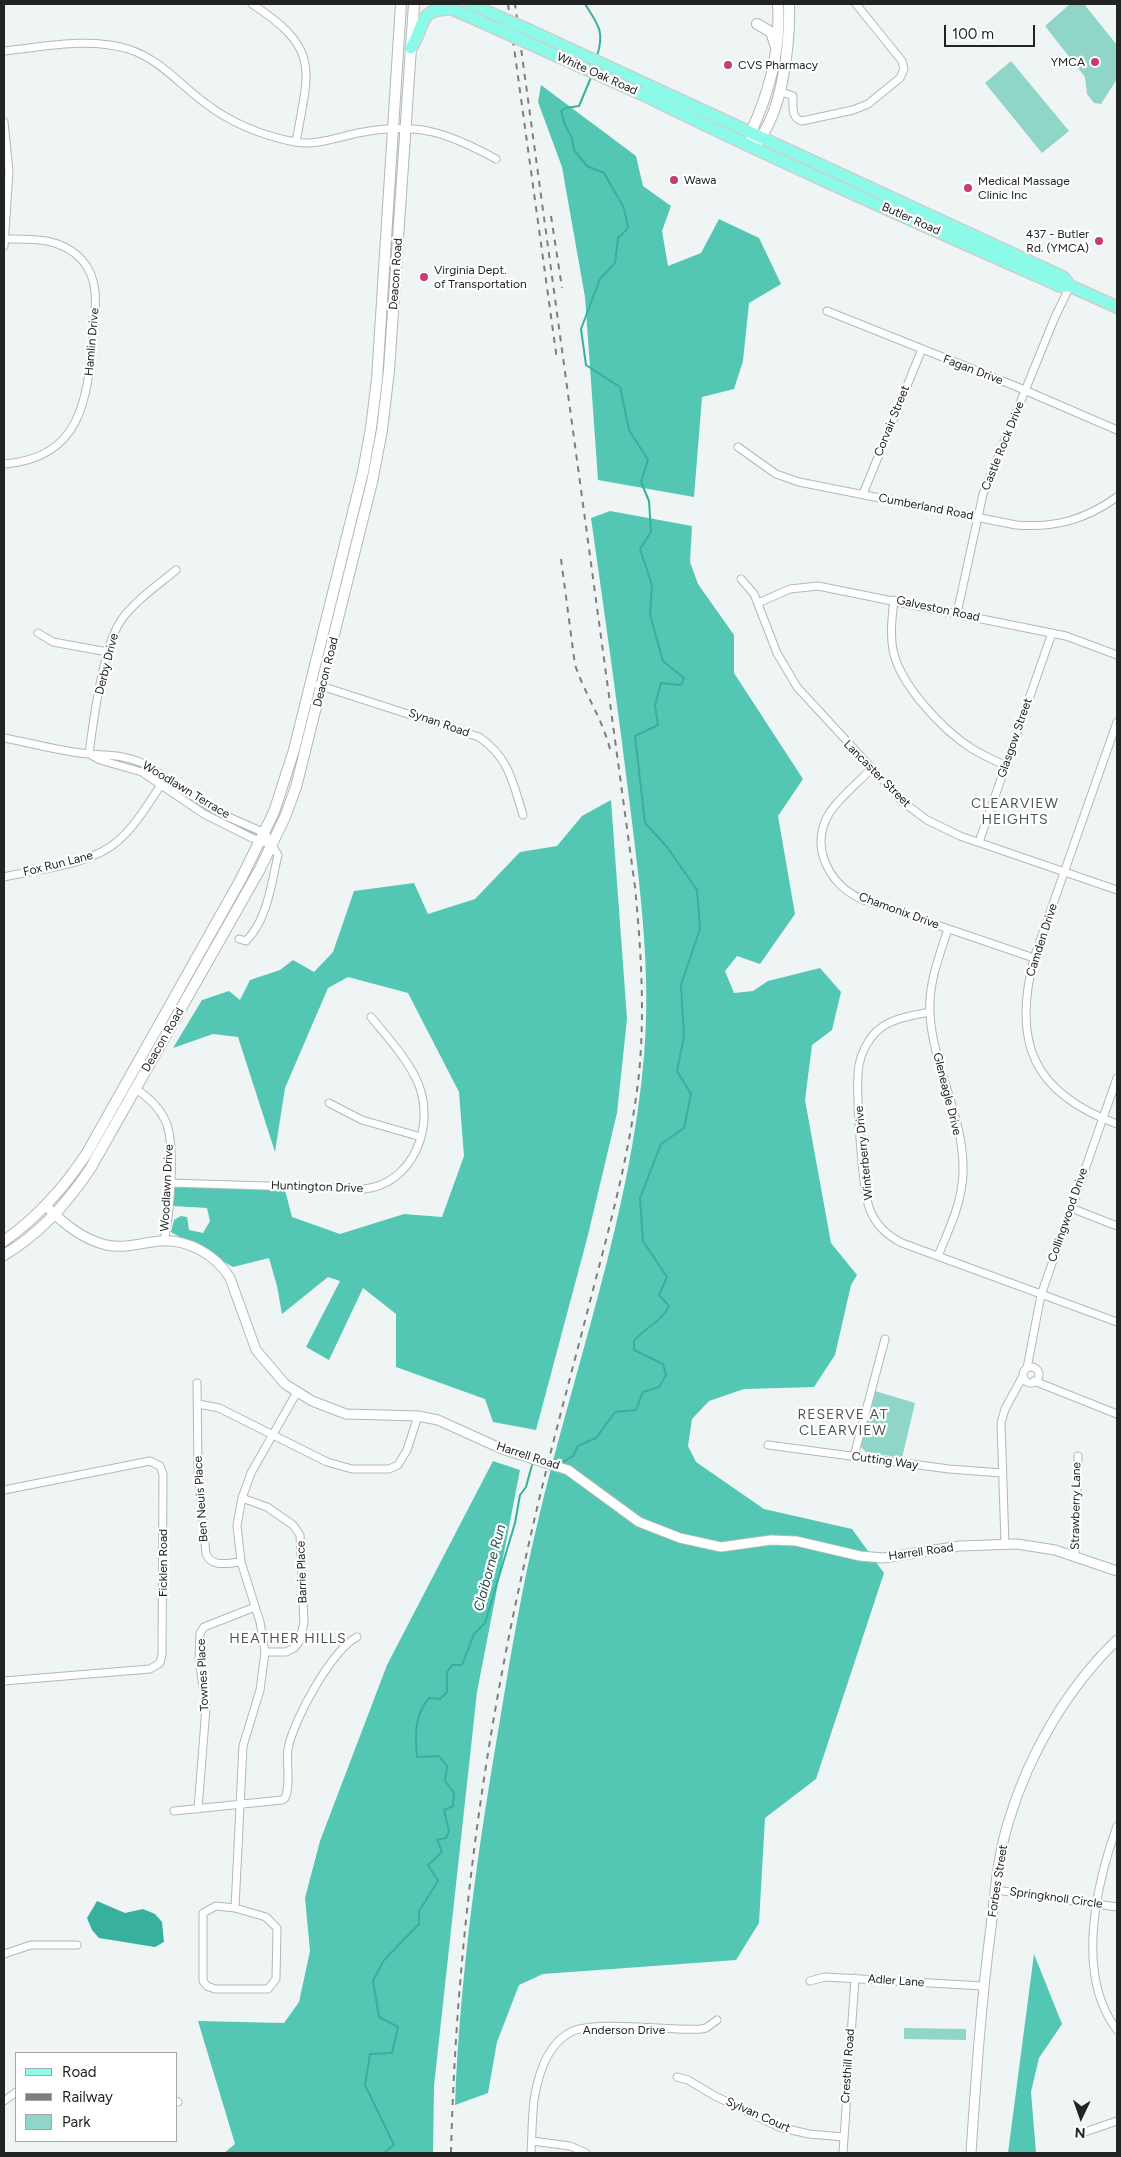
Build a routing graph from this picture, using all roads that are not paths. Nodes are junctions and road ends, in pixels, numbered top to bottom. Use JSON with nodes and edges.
{"nodes":[{"id":1,"x":252,"y":4,"type":"edge"},
{"id":2,"x":401,"y":4,"type":"edge"},
{"id":3,"x":414,"y":4,"type":"edge"},
{"id":4,"x":471,"y":4,"type":"edge"},
{"id":5,"x":777,"y":4,"type":"edge"},
{"id":6,"x":789,"y":4,"type":"edge"},
{"id":7,"x":856,"y":4,"type":"edge"},
{"id":8,"x":446,"y":6,"type":"edge"},
{"id":9,"x":410,"y":48,"type":"junction"},
{"id":10,"x":4,"y":51,"type":"edge"},
{"id":11,"x":778,"y":52,"type":"junction"},
{"id":12,"x":779,"y":91,"type":"junction"},
{"id":13,"x":4,"y":122,"type":"edge"},
{"id":14,"x":405,"y":128,"type":"junction"},
{"id":15,"x":394,"y":129,"type":"junction"},
{"id":16,"x":756,"y":135,"type":"junction"},
{"id":17,"x":296,"y":142,"type":"junction"},
{"id":18,"x":752,"y":147,"type":"junction"},
{"id":19,"x":496,"y":159,"type":"dead end"},
{"id":20,"x":4,"y":239,"type":"edge"},
{"id":21,"x":4,"y":246,"type":"edge"},
{"id":22,"x":1070,"y":286,"type":"junction"},
{"id":23,"x":1117,"y":307,"type":"edge"},
{"id":24,"x":827,"y":311,"type":"dead end"},
{"id":25,"x":922,"y":349,"type":"junction"},
{"id":26,"x":1024,"y":391,"type":"junction"},
{"id":27,"x":1117,"y":430,"type":"edge"},
{"id":28,"x":738,"y":447,"type":"dead end"},
{"id":29,"x":4,"y":464,"type":"edge"},
{"id":30,"x":863,"y":494,"type":"junction"},
{"id":31,"x":1117,"y":496,"type":"edge"},
{"id":32,"x":977,"y":517,"type":"junction"},
{"id":33,"x":176,"y":570,"type":"dead end"},
{"id":34,"x":741,"y":579,"type":"dead end"},
{"id":35,"x":894,"y":600,"type":"junction"},
{"id":36,"x":758,"y":602,"type":"junction"},
{"id":37,"x":957,"y":614,"type":"junction"},
{"id":38,"x":38,"y":633,"type":"dead end"},
{"id":39,"x":1052,"y":633,"type":"junction"},
{"id":40,"x":108,"y":652,"type":"junction"},
{"id":41,"x":1117,"y":655,"type":"edge"},
{"id":42,"x":310,"y":684,"type":"junction"},
{"id":43,"x":322,"y":686,"type":"junction"},
{"id":44,"x":1117,"y":722,"type":"edge"},
{"id":45,"x":4,"y":738,"type":"edge"},
{"id":46,"x":89,"y":754,"type":"junction"},
{"id":47,"x":1006,"y":766,"type":"junction"},
{"id":48,"x":871,"y":769,"type":"junction"},
{"id":49,"x":164,"y":781,"type":"junction"},
{"id":50,"x":523,"y":815,"type":"dead end"},
{"id":51,"x":263,"y":838,"type":"junction"},
{"id":52,"x":979,"y":842,"type":"junction"},
{"id":53,"x":272,"y":845,"type":"junction"},
{"id":54,"x":1065,"y":872,"type":"junction"},
{"id":55,"x":4,"y":877,"type":"edge"},
{"id":56,"x":1117,"y":890,"type":"edge"},
{"id":57,"x":948,"y":929,"type":"junction"},
{"id":58,"x":239,"y":939,"type":"dead end"},
{"id":59,"x":1034,"y":958,"type":"junction"},
{"id":60,"x":930,"y":1012,"type":"junction"},
{"id":61,"x":371,"y":1017,"type":"dead end"},
{"id":62,"x":1117,"y":1078,"type":"edge"},
{"id":63,"x":136,"y":1089,"type":"junction"},
{"id":64,"x":329,"y":1103,"type":"dead end"},
{"id":65,"x":1102,"y":1118,"type":"junction"},
{"id":66,"x":1117,"y":1124,"type":"edge"},
{"id":67,"x":420,"y":1137,"type":"junction"},
{"id":68,"x":170,"y":1183,"type":"junction"},
{"id":69,"x":1072,"y":1208,"type":"junction"},
{"id":70,"x":50,"y":1210,"type":"junction"},
{"id":71,"x":1117,"y":1226,"type":"edge"},
{"id":72,"x":4,"y":1241,"type":"edge"},
{"id":73,"x":164,"y":1241,"type":"junction"},
{"id":74,"x":4,"y":1255,"type":"edge"},
{"id":75,"x":938,"y":1256,"type":"junction"},
{"id":76,"x":1041,"y":1295,"type":"junction"},
{"id":77,"x":1117,"y":1322,"type":"edge"},
{"id":78,"x":885,"y":1339,"type":"dead end"},
{"id":79,"x":1030,"y":1368,"type":"junction"},
{"id":80,"x":1031,"y":1379,"type":"junction"},
{"id":81,"x":197,"y":1383,"type":"dead end"},
{"id":82,"x":297,"y":1392,"type":"junction"},
{"id":83,"x":198,"y":1404,"type":"junction"},
{"id":84,"x":1117,"y":1414,"type":"edge"},
{"id":85,"x":418,"y":1416,"type":"junction"},
{"id":86,"x":274,"y":1434,"type":"junction"},
{"id":87,"x":768,"y":1445,"type":"dead end"},
{"id":88,"x":854,"y":1456,"type":"junction"},
{"id":89,"x":1078,"y":1456,"type":"dead end"},
{"id":90,"x":1002,"y":1473,"type":"junction"},
{"id":91,"x":4,"y":1490,"type":"edge"},
{"id":92,"x":242,"y":1498,"type":"junction"},
{"id":93,"x":1005,"y":1544,"type":"junction"},
{"id":94,"x":1075,"y":1557,"type":"junction"},
{"id":95,"x":240,"y":1562,"type":"junction"},
{"id":96,"x":1117,"y":1571,"type":"edge"},
{"id":97,"x":255,"y":1608,"type":"junction"},
{"id":98,"x":358,"y":1637,"type":"dead end"},
{"id":99,"x":1117,"y":1640,"type":"edge"},
{"id":100,"x":265,"y":1652,"type":"junction"},
{"id":101,"x":4,"y":1681,"type":"edge"},
{"id":102,"x":240,"y":1805,"type":"junction"},
{"id":103,"x":198,"y":1809,"type":"junction"},
{"id":104,"x":174,"y":1811,"type":"dead end"},
{"id":105,"x":1117,"y":1826,"type":"edge"},
{"id":106,"x":996,"y":1890,"type":"junction"},
{"id":107,"x":1098,"y":1904,"type":"junction"},
{"id":108,"x":1117,"y":1907,"type":"edge"},
{"id":109,"x":236,"y":1908,"type":"junction"},
{"id":110,"x":77,"y":1945,"type":"dead end"},
{"id":111,"x":4,"y":1954,"type":"edge"},
{"id":112,"x":855,"y":1978,"type":"junction"},
{"id":113,"x":810,"y":1981,"type":"dead end"},
{"id":114,"x":983,"y":1986,"type":"junction"},
{"id":115,"x":717,"y":2020,"type":"dead end"},
{"id":116,"x":1117,"y":2030,"type":"edge"},
{"id":117,"x":677,"y":2077,"type":"dead end"},
{"id":118,"x":15,"y":2093,"type":"edge"},
{"id":119,"x":4,"y":2101,"type":"edge"},
{"id":120,"x":1117,"y":2121,"type":"edge"},
{"id":121,"x":1082,"y":2133,"type":"dead end"},
{"id":122,"x":844,"y":2137,"type":"junction"},
{"id":123,"x":532,"y":2141,"type":"junction"},
{"id":124,"x":531,"y":2153,"type":"edge"},
{"id":125,"x":586,"y":2153,"type":"edge"},
{"id":126,"x":843,"y":2153,"type":"edge"},
{"id":127,"x":971,"y":2153,"type":"edge"}],
"edges":[{"from":1,"to":17,"type":"street"},
{"from":2,"to":15,"type":"main road","name":"Deacon Road"},
{"from":3,"to":9,"type":"main road","name":"Deacon Road"},
{"from":4,"to":16,"type":"main road","name":"White Oak Road","bridge":true},
{"from":5,"to":11,"type":"main road"},
{"from":5,"to":11,"type":"main road"},
{"from":6,"to":12,"type":"main road"},
{"from":7,"to":12,"type":"street"},
{"from":8,"to":9,"type":"main road"},
{"from":8,"to":18,"type":"main road","name":"White Oak Road","bridge":true},
{"from":9,"to":14,"type":"main road","name":"Deacon Road"},
{"from":10,"to":17,"type":"street"},
{"from":11,"to":16,"type":"main road"},
{"from":12,"to":16,"type":"main road"},
{"from":13,"to":20,"type":"street"},
{"from":14,"to":15,"type":"street"},
{"from":14,"to":19,"type":"street"},
{"from":14,"to":43,"type":"main road","name":"Deacon Road"},
{"from":15,"to":17,"type":"street"},
{"from":15,"to":42,"type":"main road","name":"Deacon Road"},
{"from":16,"to":18,"type":"main road"},
{"from":16,"to":22,"type":"main road","name":"Butler Road"},
{"from":18,"to":22,"type":"main road","name":"Butler Road"},
{"from":20,"to":21,"type":"street"},
{"from":20,"to":29,"type":"street","name":"Hamlin Drive"},
{"from":22,"to":23,"type":"main road","name":"Butler Road"},
{"from":22,"to":26,"type":"street","name":"Castle Rock Drive"},
{"from":24,"to":25,"type":"street","name":"Fagan Drive"},
{"from":25,"to":26,"type":"street","name":"Fagan Drive"},
{"from":25,"to":30,"type":"street","name":"Corvair Street"},
{"from":26,"to":27,"type":"street","name":"Fagan Drive"},
{"from":26,"to":32,"type":"street","name":"Castle Rock Drive"},
{"from":28,"to":30,"type":"street","name":"Cumberland Road"},
{"from":30,"to":32,"type":"street","name":"Cumberland Road"},
{"from":31,"to":32,"type":"street","name":"Cumberland Road"},
{"from":32,"to":37,"type":"street","name":"Castle Rock Drive"},
{"from":33,"to":40,"type":"street","name":"Derby Drive"},
{"from":34,"to":36,"type":"street","name":"Lancaster Street"},
{"from":35,"to":36,"type":"street","name":"Galveston Road"},
{"from":35,"to":37,"type":"street","name":"Galveston Road"},
{"from":35,"to":47,"type":"street"},
{"from":36,"to":48,"type":"street","name":"Lancaster Street"},
{"from":37,"to":39,"type":"street","name":"Galveston Road"},
{"from":38,"to":40,"type":"street"},
{"from":39,"to":41,"type":"street","name":"Galveston Road"},
{"from":39,"to":47,"type":"street","name":"Glasgow Street"},
{"from":40,"to":46,"type":"street","name":"Derby Drive"},
{"from":42,"to":43,"type":"street","name":"Synan Road"},
{"from":42,"to":51,"type":"main road","name":"Deacon Road"},
{"from":43,"to":50,"type":"street","name":"Synan Road"},
{"from":43,"to":53,"type":"main road","name":"Deacon Road"},
{"from":44,"to":54,"type":"street","name":"Camden Drive"},
{"from":45,"to":46,"type":"street","name":"Woodlawn Terrace"},
{"from":46,"to":49,"type":"street","name":"Woodlawn Terrace"},
{"from":47,"to":52,"type":"street","name":"Glasgow Street"},
{"from":48,"to":52,"type":"street","name":"Lancaster Street"},
{"from":48,"to":57,"type":"street","name":"Chamonix Drive"},
{"from":49,"to":51,"type":"street","name":"Woodlawn Terrace"},
{"from":49,"to":55,"type":"street","name":"Fox Run Lane"},
{"from":51,"to":53,"type":"street"},
{"from":51,"to":70,"type":"main road","name":"Deacon Road"},
{"from":52,"to":54,"type":"street","name":"Lancaster Street"},
{"from":53,"to":58,"type":"street"},
{"from":53,"to":63,"type":"main road","name":"Deacon Road"},
{"from":54,"to":56,"type":"street","name":"Lancaster Street"},
{"from":54,"to":59,"type":"street","name":"Camden Drive"},
{"from":57,"to":59,"type":"street","name":"Chamonix Drive"},
{"from":57,"to":60,"type":"street","name":"Gleneagle Drive"},
{"from":59,"to":65,"type":"street","name":"Camden Drive"},
{"from":60,"to":75,"type":"street","name":"Gleneagle Drive"},
{"from":60,"to":75,"type":"street","name":"Winterberry Drive"},
{"from":61,"to":67,"type":"street","name":"Huntington Drive"},
{"from":62,"to":65,"type":"street","name":"Collingwood Drive"},
{"from":63,"to":68,"type":"street","name":"Woodlawn Drive"},
{"from":63,"to":70,"type":"main road","name":"Deacon Road"},
{"from":64,"to":67,"type":"street"},
{"from":65,"to":66,"type":"street","name":"Camden Drive"},
{"from":65,"to":69,"type":"street","name":"Collingwood Drive"},
{"from":67,"to":68,"type":"street","name":"Huntington Drive"},
{"from":68,"to":73,"type":"street","name":"Woodlawn Drive"},
{"from":69,"to":71,"type":"street"},
{"from":69,"to":76,"type":"street","name":"Collingwood Drive"},
{"from":70,"to":72,"type":"main road","name":"Deacon Road"},
{"from":70,"to":73,"type":"street","name":"Harrell Road"},
{"from":70,"to":74,"type":"main road","name":"Deacon Road"},
{"from":73,"to":82,"type":"street","name":"Harrell Road"},
{"from":75,"to":76,"type":"street","name":"Winterberry Drive"},
{"from":76,"to":77,"type":"street","name":"Winterberry Drive"},
{"from":76,"to":79,"type":"street","name":"Collingwood Drive"},
{"from":78,"to":88,"type":"street"},
{"from":79,"to":80,"type":"street"},
{"from":79,"to":80,"type":"street","name":"Collingwood Drive"},
{"from":80,"to":84,"type":"street"},
{"from":80,"to":90,"type":"street"},
{"from":81,"to":83,"type":"street","name":"Ben Neuis Place"},
{"from":82,"to":85,"type":"street","name":"Harrell Road"},
{"from":82,"to":86,"type":"street"},
{"from":83,"to":86,"type":"street"},
{"from":83,"to":95,"type":"street","name":"Ben Neuis Place"},
{"from":85,"to":86,"type":"street"},
{"from":85,"to":93,"type":"street","name":"Harrell Road"},
{"from":86,"to":92,"type":"street"},
{"from":87,"to":88,"type":"street","name":"Cutting Way"},
{"from":88,"to":90,"type":"street","name":"Cutting Way"},
{"from":89,"to":94,"type":"street","name":"Strawberry Lane"},
{"from":90,"to":93,"type":"street"},
{"from":91,"to":101,"type":"street","name":"Ficklen Road"},
{"from":92,"to":95,"type":"street"},
{"from":92,"to":100,"type":"street","name":"Barrie Place"},
{"from":93,"to":94,"type":"street","name":"Harrell Road"},
{"from":94,"to":96,"type":"street","name":"Harrell Road"},
{"from":95,"to":97,"type":"street"},
{"from":97,"to":100,"type":"street"},
{"from":97,"to":103,"type":"street","name":"Townes Place"},
{"from":98,"to":102,"type":"street"},
{"from":99,"to":106,"type":"street","name":"Forbes Street"},
{"from":100,"to":102,"type":"street"},
{"from":102,"to":103,"type":"street"},
{"from":102,"to":109,"type":"street"},
{"from":103,"to":104,"type":"street"},
{"from":105,"to":107,"type":"street"},
{"from":106,"to":107,"type":"street","name":"Springknoll Circle"},
{"from":106,"to":114,"type":"street","name":"Forbes Street"},
{"from":107,"to":108,"type":"street","name":"Springknoll Circle"},
{"from":107,"to":116,"type":"street"},
{"from":109,"to":109,"type":"street"},
{"from":110,"to":111,"type":"street"},
{"from":112,"to":113,"type":"street","name":"Adler Lane"},
{"from":112,"to":114,"type":"street","name":"Adler Lane"},
{"from":112,"to":122,"type":"street","name":"Cresthill Road"},
{"from":114,"to":127,"type":"street","name":"Forbes Street"},
{"from":115,"to":123,"type":"street","name":"Anderson Drive"},
{"from":117,"to":122,"type":"street","name":"Sylvan Court"},
{"from":118,"to":119,"type":"street"},
{"from":120,"to":121,"type":"street"},
{"from":122,"to":126,"type":"street","name":"Cresthill Road"},
{"from":123,"to":124,"type":"street","name":"Anderson Drive"},
{"from":123,"to":125,"type":"street"}]}
